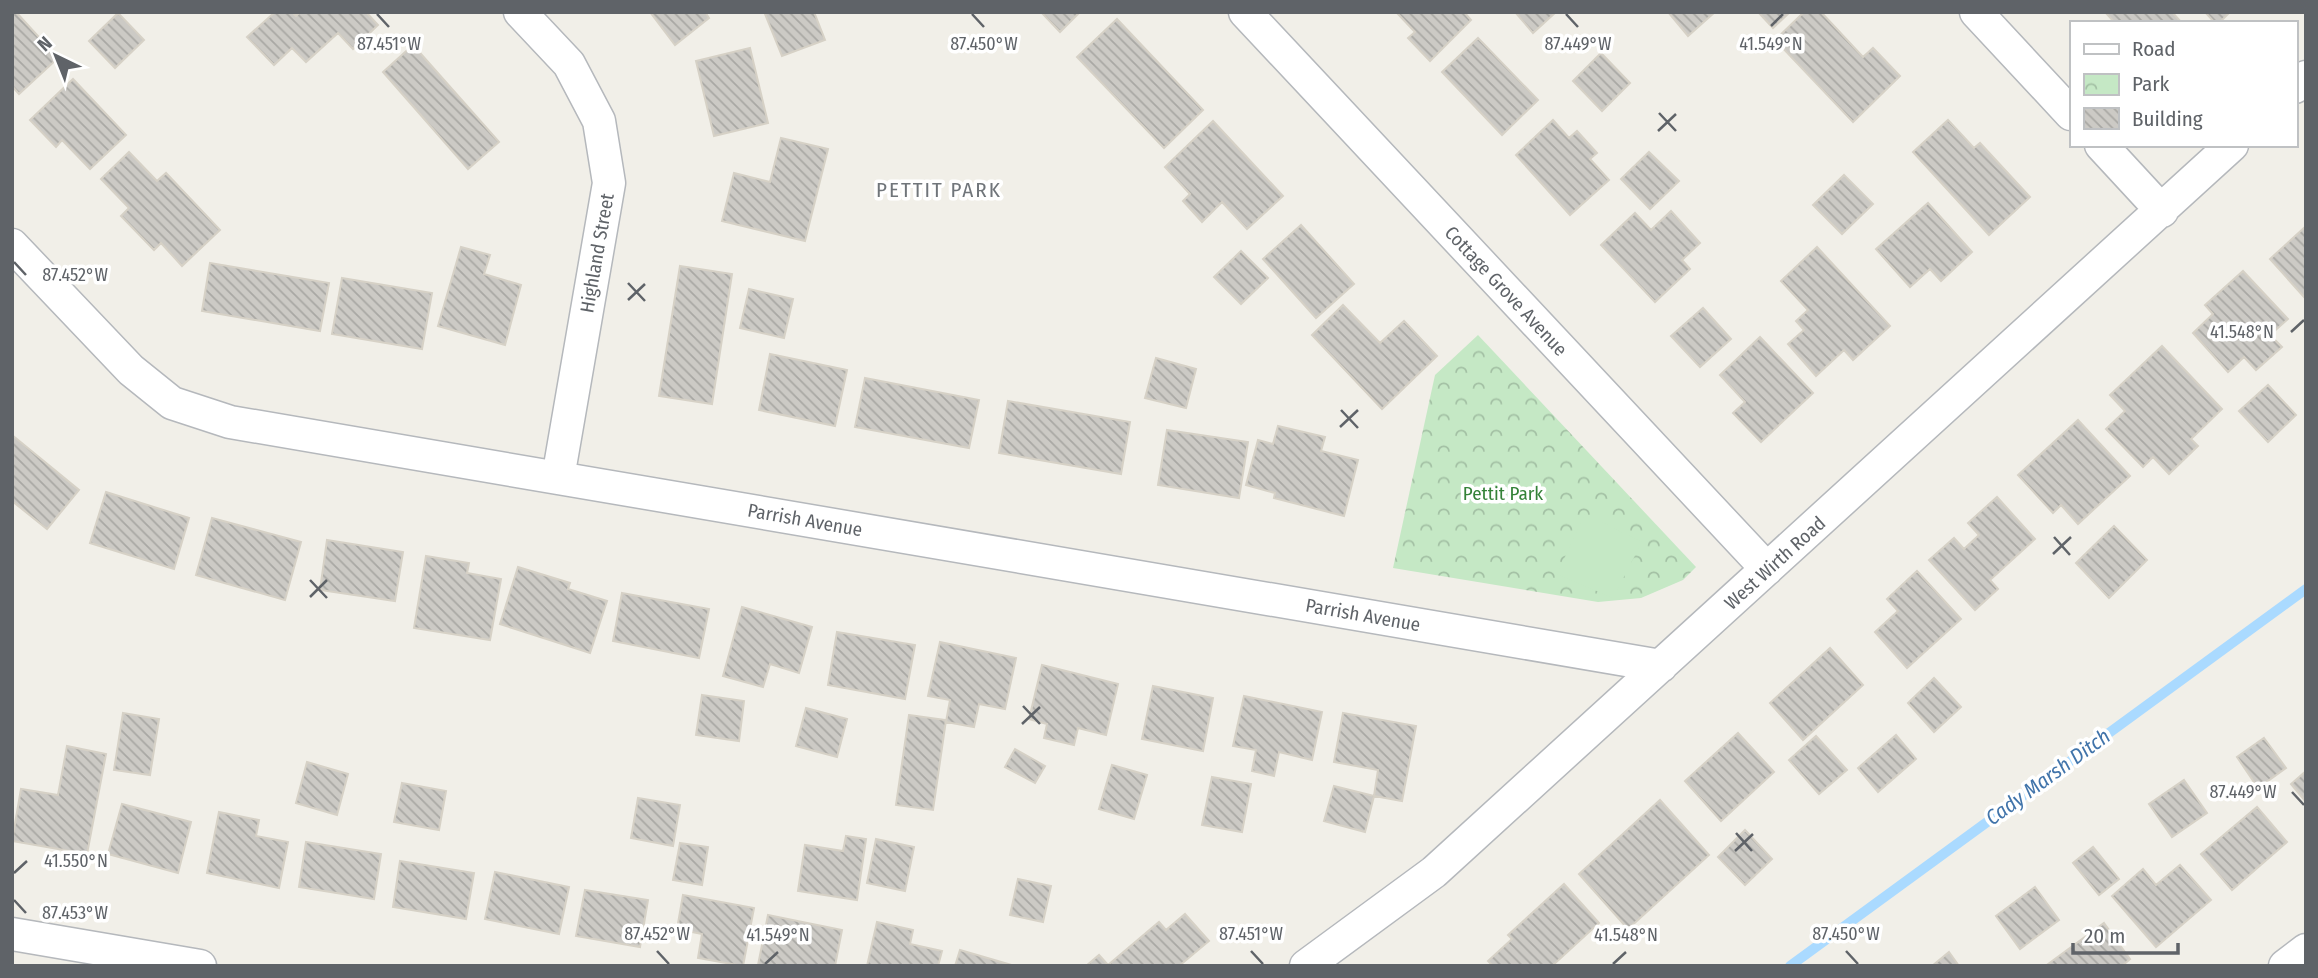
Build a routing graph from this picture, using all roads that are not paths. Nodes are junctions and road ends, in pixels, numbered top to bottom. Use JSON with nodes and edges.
{"nodes":[{"id":1,"x":520,"y":12,"type":"edge"},
{"id":2,"x":1245,"y":12,"type":"edge"},
{"id":3,"x":1976,"y":12,"type":"edge"},
{"id":4,"x":2070,"y":113,"type":"edge"},
{"id":5,"x":2103,"y":147,"type":"edge"},
{"id":6,"x":2230,"y":147,"type":"edge"},
{"id":7,"x":2162,"y":211,"type":"junction"},
{"id":8,"x":12,"y":245,"type":"edge"},
{"id":9,"x":558,"y":478,"type":"junction"},
{"id":10,"x":1768,"y":569,"type":"junction"},
{"id":11,"x":1661,"y":666,"type":"junction"},
{"id":12,"x":12,"y":934,"type":"edge"},
{"id":13,"x":2306,"y":950,"type":"edge"},
{"id":14,"x":200,"y":966,"type":"edge"},
{"id":15,"x":1306,"y":966,"type":"edge"},
{"id":16,"x":2285,"y":966,"type":"edge"}],
"edges":[{"from":1,"to":9,"type":"street","name":"Highland Street"},
{"from":2,"to":10,"type":"street","name":"Cottage Grove Avenue"},
{"from":3,"to":4,"type":"street"},
{"from":5,"to":7,"type":"street"},
{"from":6,"to":7,"type":"street","name":"West Wirth Road"},
{"from":7,"to":10,"type":"street","name":"West Wirth Road"},
{"from":8,"to":9,"type":"street","name":"Parrish Avenue"},
{"from":9,"to":11,"type":"street","name":"Parrish Avenue"},
{"from":10,"to":11,"type":"street","name":"West Wirth Road"},
{"from":11,"to":15,"type":"street","name":"West Wirth Road"},
{"from":12,"to":14,"type":"street"},
{"from":13,"to":16,"type":"street"}]}
